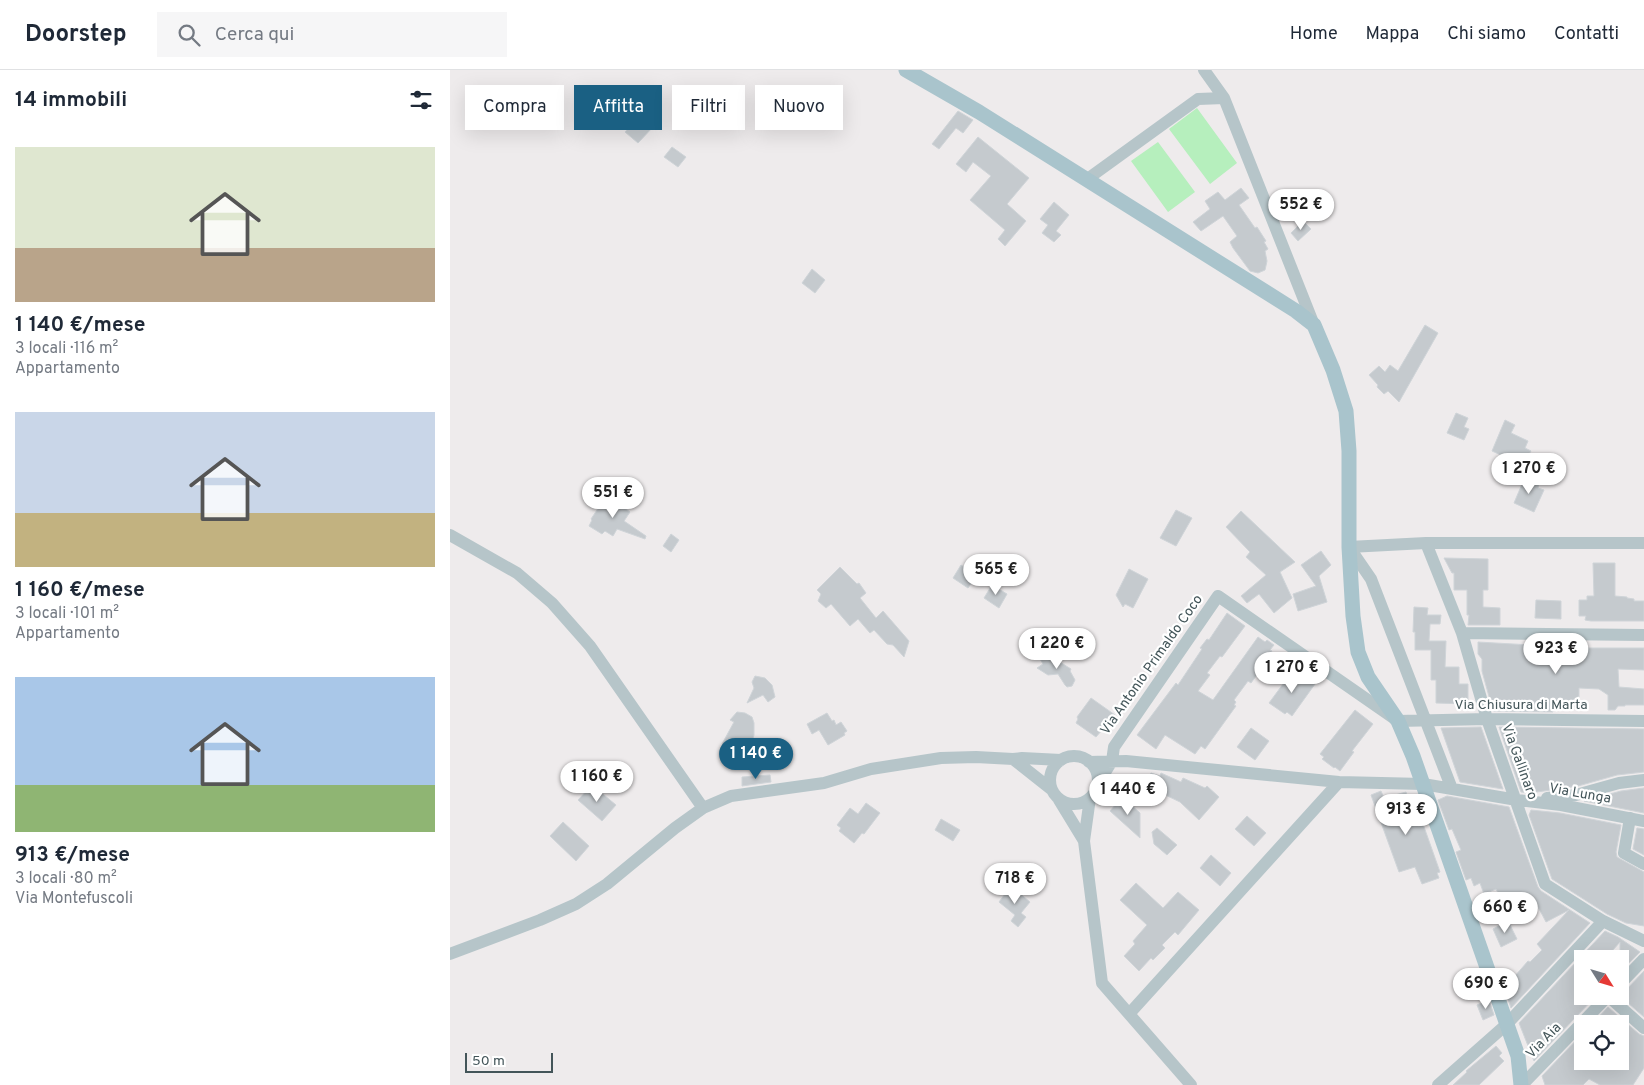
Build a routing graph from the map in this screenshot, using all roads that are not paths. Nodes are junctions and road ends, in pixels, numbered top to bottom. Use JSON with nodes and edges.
{"nodes":[{"id":1,"x":906,"y":70,"type":"edge"},
{"id":2,"x":1204,"y":70,"type":"edge"},
{"id":3,"x":1224,"y":98,"type":"junction"},
{"id":4,"x":1086,"y":180,"type":"junction"},
{"id":5,"x":1314,"y":325,"type":"junction"},
{"id":6,"x":450,"y":535,"type":"edge"},
{"id":7,"x":1426,"y":543,"type":"junction"},
{"id":8,"x":1644,"y":543,"type":"edge"},
{"id":9,"x":1349,"y":547,"type":"junction"},
{"id":10,"x":1462,"y":632,"type":"junction"},
{"id":11,"x":1644,"y":635,"type":"edge"},
{"id":12,"x":1488,"y":719,"type":"junction"},
{"id":13,"x":1398,"y":721,"type":"junction"},
{"id":14,"x":1426,"y":721,"type":"junction"},
{"id":15,"x":1644,"y":721,"type":"edge"},
{"id":16,"x":1013,"y":760,"type":"junction"},
{"id":17,"x":1061,"y":760,"type":"junction"},
{"id":18,"x":1112,"y":761,"type":"junction"},
{"id":19,"x":1090,"y":762,"type":"junction"},
{"id":20,"x":1644,"y":780,"type":"edge"},
{"id":21,"x":1338,"y":782,"type":"junction"},
{"id":22,"x":1098,"y":784,"type":"junction"},
{"id":23,"x":1423,"y":784,"type":"junction"},
{"id":24,"x":1051,"y":789,"type":"junction"},
{"id":25,"x":1452,"y":789,"type":"junction"},
{"id":26,"x":1090,"y":798,"type":"junction"},
{"id":27,"x":1059,"y":800,"type":"junction"},
{"id":28,"x":1517,"y":800,"type":"junction"},
{"id":29,"x":703,"y":808,"type":"junction"},
{"id":30,"x":1630,"y":818,"type":"junction"},
{"id":31,"x":1644,"y":821,"type":"edge"},
{"id":32,"x":1084,"y":841,"type":"junction"},
{"id":33,"x":1644,"y":864,"type":"edge"},
{"id":34,"x":1603,"y":921,"type":"junction"},
{"id":35,"x":1644,"y":942,"type":"edge"},
{"id":36,"x":450,"y":954,"type":"edge"},
{"id":37,"x":1644,"y":959,"type":"edge"},
{"id":38,"x":1629,"y":975,"type":"edge"},
{"id":39,"x":1599,"y":1005,"type":"edge"},
{"id":40,"x":1618,"y":1005,"type":"edge"},
{"id":41,"x":1129,"y":1014,"type":"junction"},
{"id":42,"x":1510,"y":1020,"type":"junction"},
{"id":43,"x":1644,"y":1028,"type":"edge"},
{"id":44,"x":1190,"y":1085,"type":"edge"},
{"id":45,"x":1438,"y":1085,"type":"edge"},
{"id":46,"x":1521,"y":1085,"type":"edge"}],
"edges":[{"from":1,"to":4,"type":"main road"},
{"from":2,"to":3,"type":"street"},
{"from":3,"to":4,"type":"street"},
{"from":3,"to":5,"type":"street"},
{"from":4,"to":5,"type":"main road"},
{"from":5,"to":9,"type":"main road"},
{"from":6,"to":29,"type":"street"},
{"from":7,"to":8,"type":"street"},
{"from":7,"to":9,"type":"street"},
{"from":7,"to":10,"type":"street","name":"Via Gallinaro"},
{"from":9,"to":13,"type":"main road"},
{"from":9,"to":14,"type":"street"},
{"from":10,"to":11,"type":"street"},
{"from":10,"to":12,"type":"street","name":"Via Gallinaro"},
{"from":12,"to":14,"type":"street","name":"Via Chiusura di Marta"},
{"from":12,"to":15,"type":"street","name":"Via Chiusura di Marta"},
{"from":12,"to":28,"type":"street","name":"Via Gallinaro"},
{"from":13,"to":14,"type":"street","name":"Via Chiusura di Marta"},
{"from":13,"to":18,"type":"street","name":"Via Antonio Primaldo Coco"},
{"from":13,"to":23,"type":"main road"},
{"from":14,"to":25,"type":"street"},
{"from":16,"to":17,"type":"street"},
{"from":16,"to":24,"type":"street"},
{"from":16,"to":29,"type":"street"},
{"from":17,"to":19,"type":"street"},
{"from":17,"to":24,"type":"street"},
{"from":18,"to":19,"type":"street","name":"Via Lunga"},
{"from":18,"to":21,"type":"street","name":"Via Lunga"},
{"from":18,"to":22,"type":"street"},
{"from":19,"to":22,"type":"street"},
{"from":20,"to":28,"type":"street"},
{"from":21,"to":23,"type":"street","name":"Via Lunga"},
{"from":21,"to":41,"type":"street"},
{"from":22,"to":26,"type":"street"},
{"from":23,"to":25,"type":"street","name":"Via Lunga"},
{"from":23,"to":42,"type":"main road"},
{"from":24,"to":27,"type":"street"},
{"from":25,"to":28,"type":"street","name":"Via Lunga"},
{"from":26,"to":27,"type":"street"},
{"from":26,"to":32,"type":"street"},
{"from":27,"to":32,"type":"street"},
{"from":28,"to":30,"type":"street","name":"Via Lunga"},
{"from":28,"to":34,"type":"street","name":"Via Gallinaro"},
{"from":29,"to":36,"type":"street"},
{"from":30,"to":31,"type":"street","name":"Via Lunga"},
{"from":30,"to":33,"type":"street"},
{"from":32,"to":41,"type":"street"},
{"from":34,"to":35,"type":"street","name":"Via Gallinaro"},
{"from":34,"to":42,"type":"street"},
{"from":37,"to":38,"type":"street"},
{"from":39,"to":46,"type":"street","name":"Via Aia"},
{"from":40,"to":43,"type":"street"},
{"from":41,"to":44,"type":"street"},
{"from":42,"to":45,"type":"street"},
{"from":42,"to":46,"type":"main road"}]}
